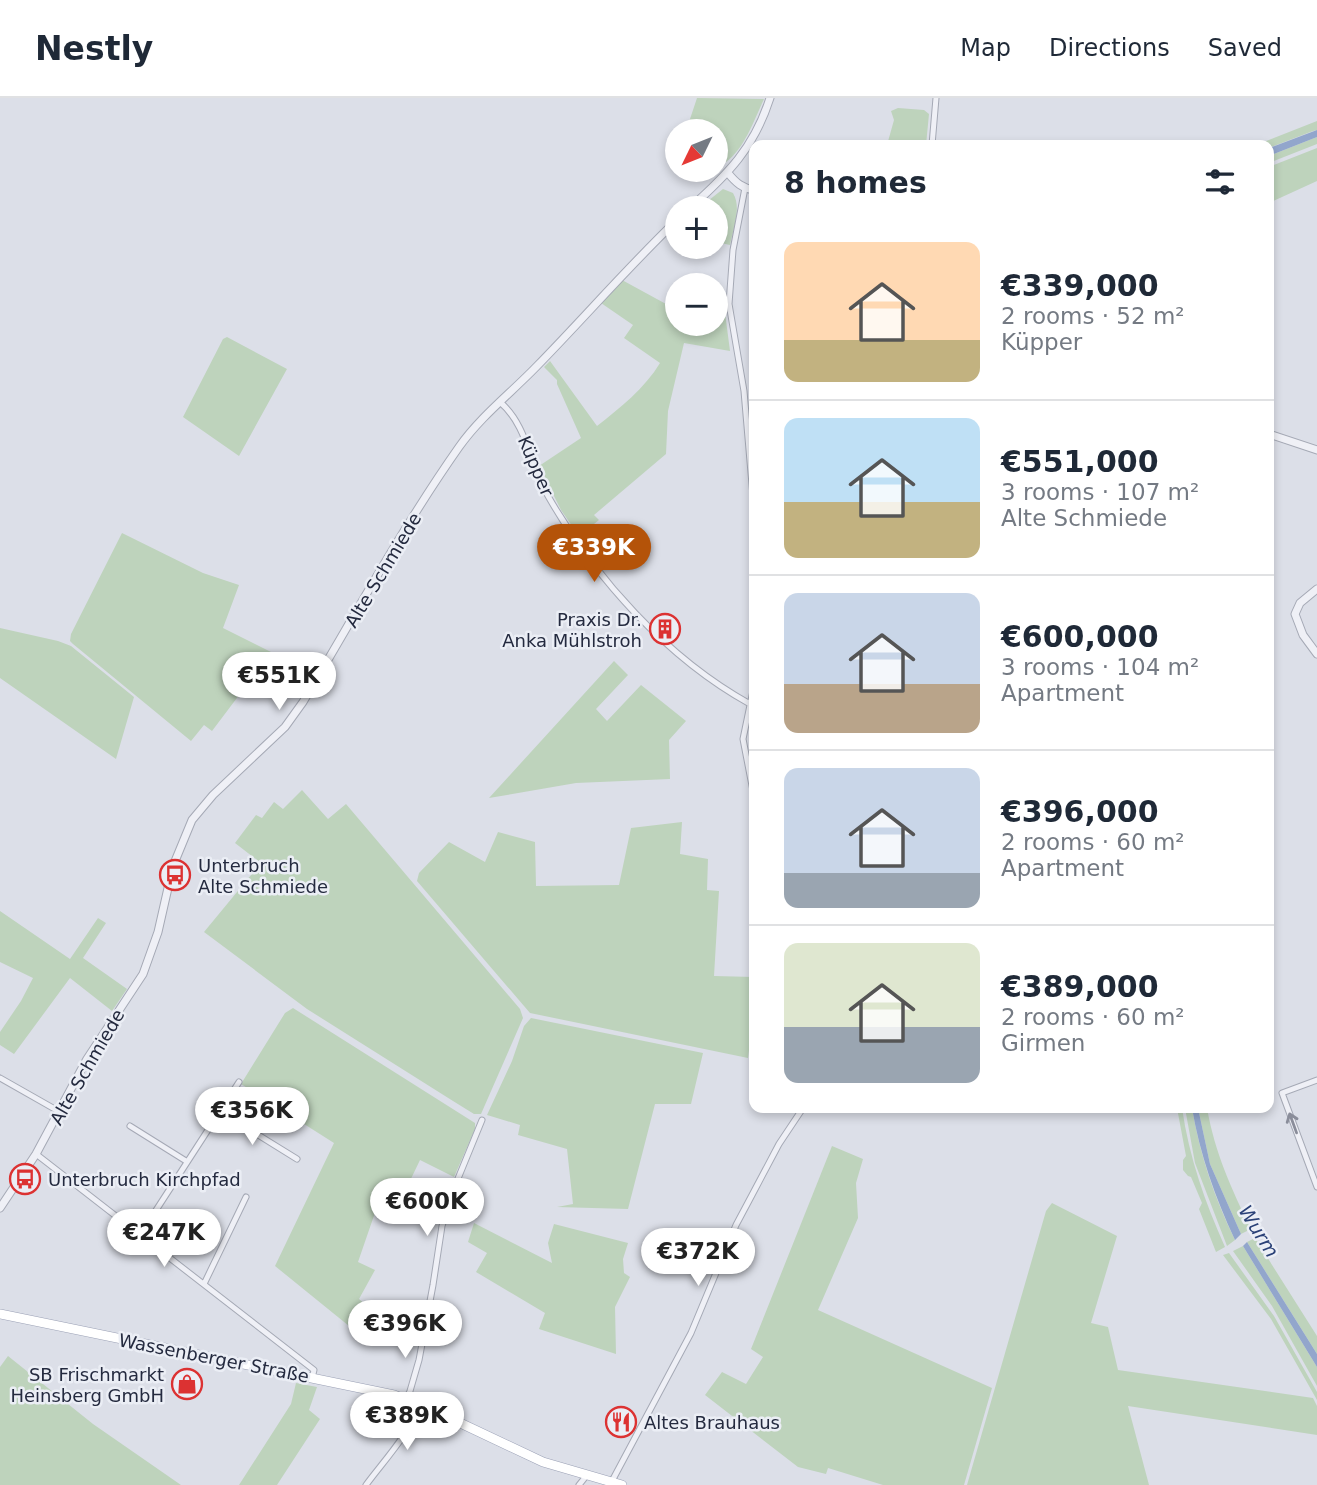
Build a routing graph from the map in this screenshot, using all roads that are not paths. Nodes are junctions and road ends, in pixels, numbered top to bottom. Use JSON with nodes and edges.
{"nodes":[{"id":1,"x":770,"y":98,"type":"edge"},
{"id":2,"x":936,"y":98,"type":"edge"},
{"id":3,"x":752,"y":140,"type":"edge"},
{"id":4,"x":932,"y":140,"type":"edge"},
{"id":5,"x":749,"y":146,"type":"edge"},
{"id":6,"x":728,"y":173,"type":"joint"},
{"id":7,"x":718,"y":182,"type":"edge"},
{"id":8,"x":745,"y":188,"type":"junction"},
{"id":9,"x":749,"y":189,"type":"edge"},
{"id":10,"x":703,"y":196,"type":"edge"},
{"id":11,"x":665,"y":231,"type":"edge"},
{"id":12,"x":500,"y":402,"type":"junction"},
{"id":13,"x":1274,"y":436,"type":"edge"},
{"id":14,"x":749,"y":450,"type":"edge"},
{"id":15,"x":1317,"y":450,"type":"edge"},
{"id":16,"x":1317,"y":589,"type":"edge"},
{"id":17,"x":1317,"y":654,"type":"edge"},
{"id":18,"x":749,"y":703,"type":"edge"},
{"id":19,"x":749,"y":709,"type":"edge"},
{"id":20,"x":749,"y":770,"type":"edge"},
{"id":21,"x":0,"y":1078,"type":"edge"},
{"id":22,"x":1317,"y":1080,"type":"edge"},
{"id":23,"x":239,"y":1082,"type":"dead end"},
{"id":24,"x":60,"y":1112,"type":"junction"},
{"id":25,"x":221,"y":1112,"type":"junction"},
{"id":26,"x":800,"y":1113,"type":"edge"},
{"id":27,"x":482,"y":1120,"type":"dead end"},
{"id":28,"x":130,"y":1126,"type":"dead end"},
{"id":29,"x":36,"y":1154,"type":"junction"},
{"id":30,"x":297,"y":1160,"type":"dead end"},
{"id":31,"x":186,"y":1161,"type":"junction"},
{"id":32,"x":1317,"y":1187,"type":"edge"},
{"id":33,"x":246,"y":1197,"type":"dead end"},
{"id":34,"x":0,"y":1208,"type":"edge"},
{"id":35,"x":140,"y":1235,"type":"junction"},
{"id":36,"x":204,"y":1284,"type":"junction"},
{"id":37,"x":0,"y":1314,"type":"edge"},
{"id":38,"x":312,"y":1378,"type":"junction"},
{"id":39,"x":406,"y":1399,"type":"junction"},
{"id":40,"x":419,"y":1404,"type":"junction"},
{"id":41,"x":587,"y":1475,"type":"junction"},
{"id":42,"x":617,"y":1483,"type":"edge"},
{"id":43,"x":366,"y":1485,"type":"edge"},
{"id":44,"x":579,"y":1485,"type":"edge"}],
"edges":[{"from":1,"to":3,"type":"street"},
{"from":2,"to":4,"type":"street"},
{"from":5,"to":6,"type":"street"},
{"from":6,"to":8,"type":"street"},
{"from":7,"to":10,"type":"street"},
{"from":8,"to":9,"type":"street"},
{"from":8,"to":14,"type":"street"},
{"from":11,"to":12,"type":"street","name":"Alte Schmiede"},
{"from":12,"to":18,"type":"street","name":"Küpper"},
{"from":12,"to":24,"type":"street","name":"Alte Schmiede"},
{"from":13,"to":15,"type":"street"},
{"from":16,"to":17,"type":"street"},
{"from":19,"to":20,"type":"street"},
{"from":21,"to":24,"type":"street"},
{"from":32,"to":22,"type":"street","one_way":true},
{"from":23,"to":25,"type":"street"},
{"from":24,"to":29,"type":"street","name":"Alte Schmiede"},
{"from":25,"to":30,"type":"street"},
{"from":25,"to":31,"type":"street"},
{"from":26,"to":42,"type":"street"},
{"from":27,"to":39,"type":"street"},
{"from":28,"to":31,"type":"street"},
{"from":29,"to":34,"type":"street","name":"Alte Schmiede"},
{"from":29,"to":35,"type":"street"},
{"from":31,"to":35,"type":"street"},
{"from":33,"to":36,"type":"street"},
{"from":35,"to":36,"type":"street"},
{"from":36,"to":38,"type":"street"},
{"from":37,"to":38,"type":"main road","name":"Wassenberger Straße"},
{"from":38,"to":39,"type":"main road","name":"Wassenberger Straße"},
{"from":39,"to":40,"type":"main road","name":"Wassenberger Straße"},
{"from":40,"to":41,"type":"main road","name":"Wassenberger Straße"},
{"from":40,"to":43,"type":"street"},
{"from":41,"to":42,"type":"main road","name":"Wassenberger Straße"},
{"from":41,"to":44,"type":"street"}]}
